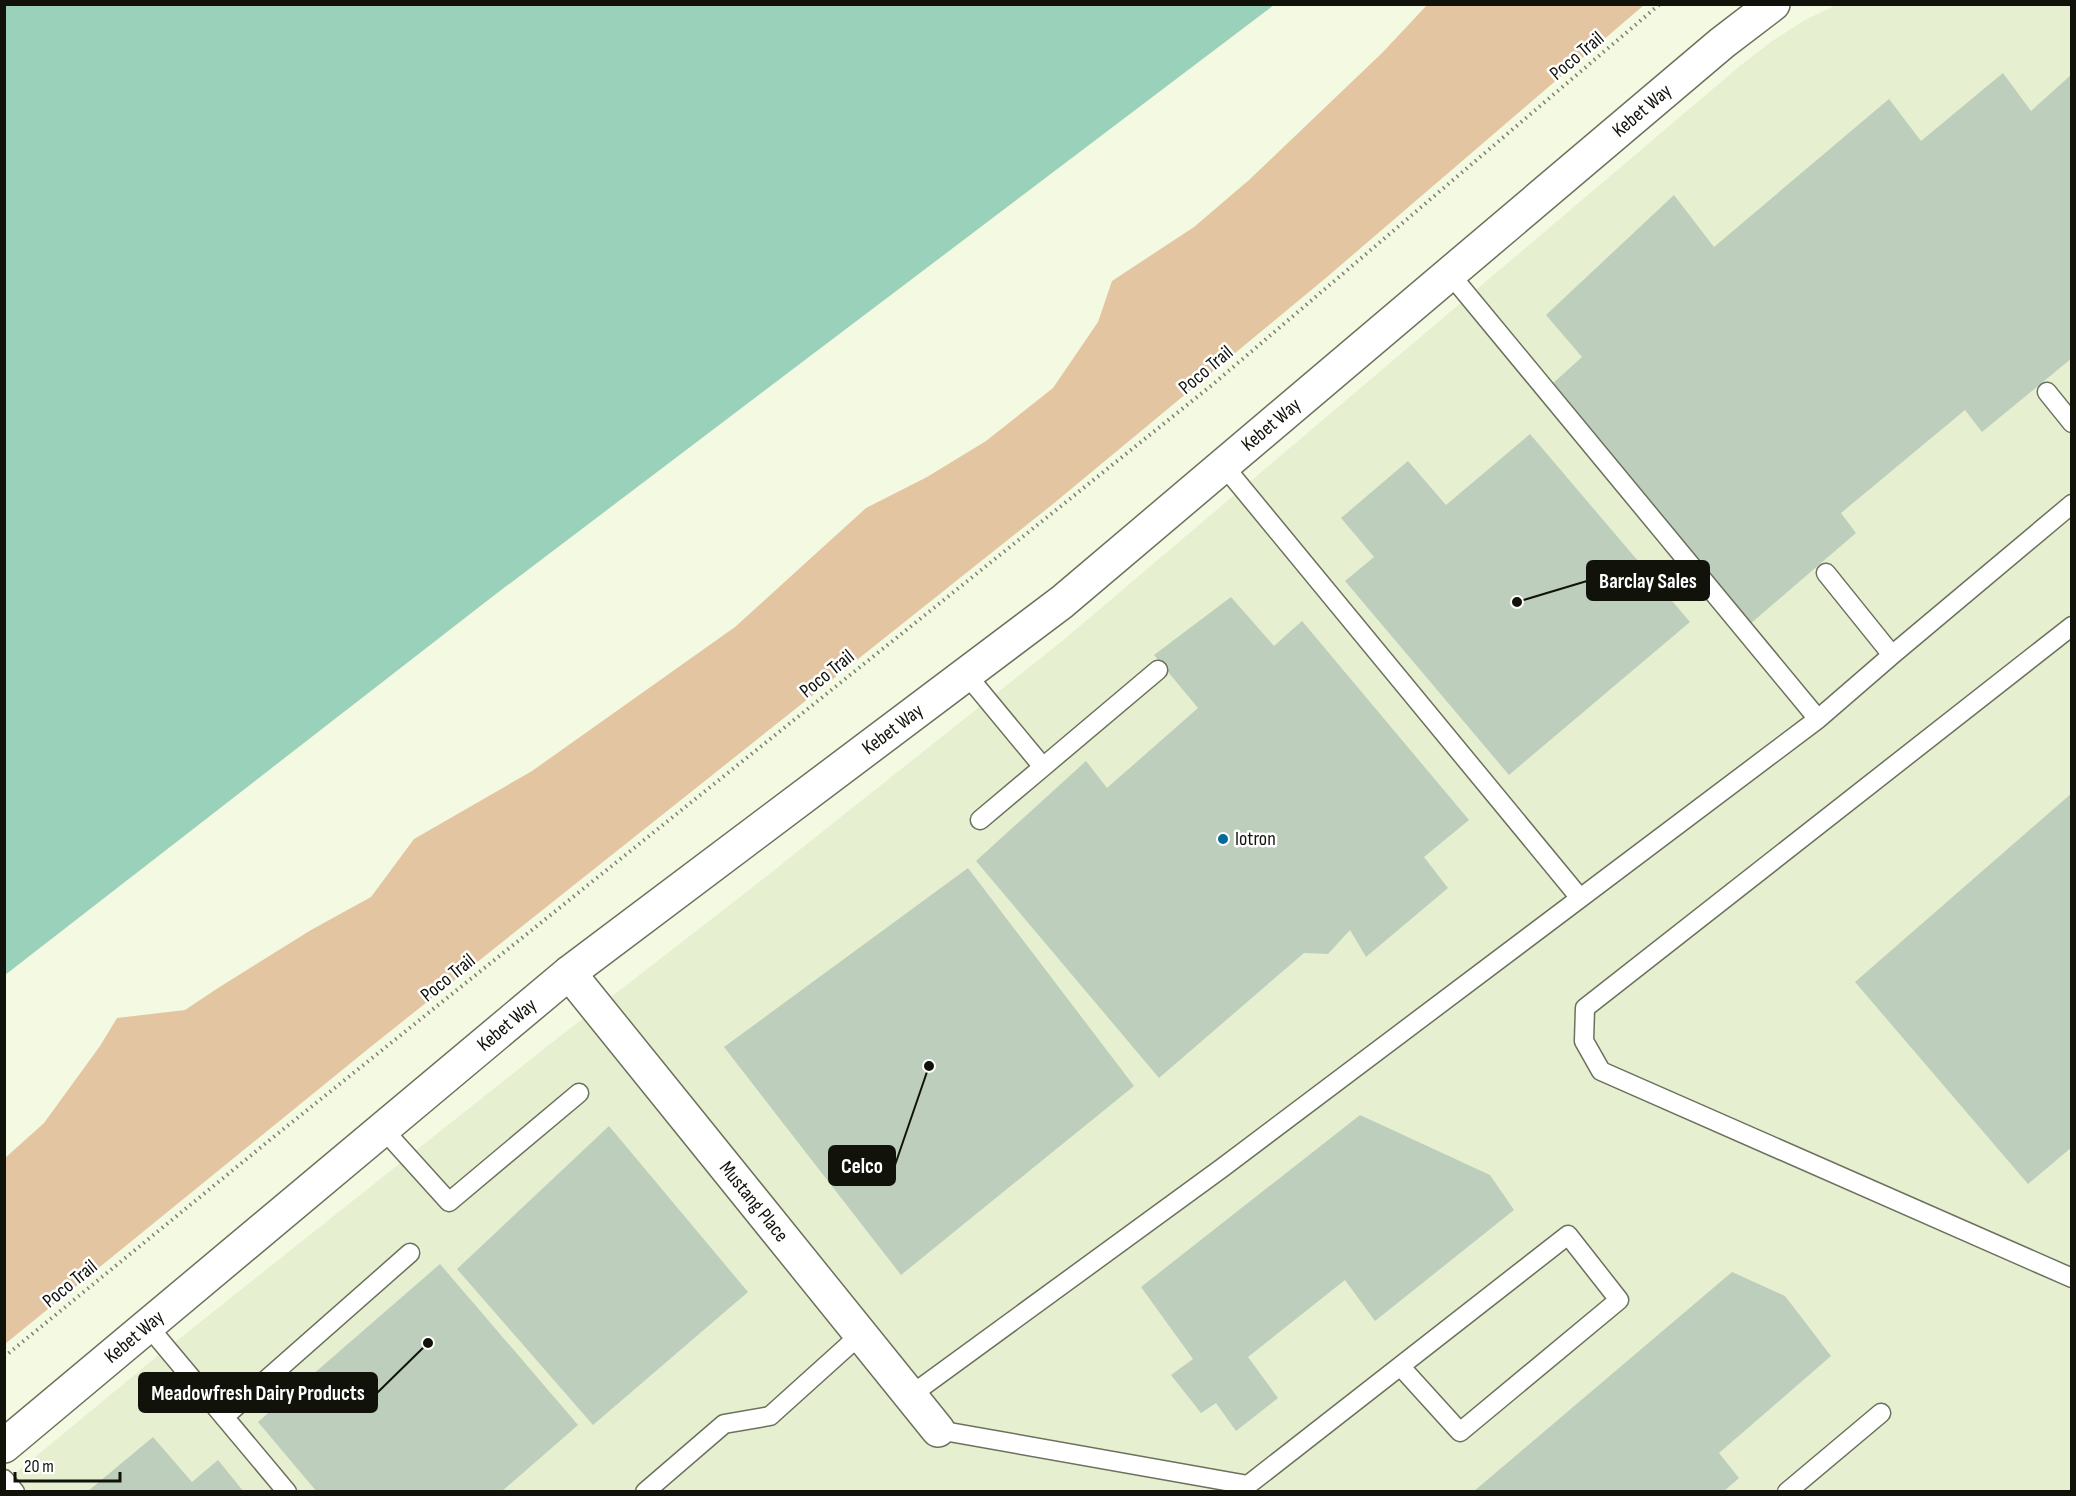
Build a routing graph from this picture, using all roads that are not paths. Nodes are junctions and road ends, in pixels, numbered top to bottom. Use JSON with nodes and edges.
{"nodes":[{"id":1,"x":1773,"y":4,"type":"edge"},
{"id":2,"x":1449,"y":274,"type":"junction"},
{"id":3,"x":2047,"y":392,"type":"dead end"},
{"id":4,"x":2072,"y":423,"type":"edge"},
{"id":5,"x":1224,"y":466,"type":"junction"},
{"id":6,"x":2072,"y":504,"type":"edge"},
{"id":7,"x":1826,"y":573,"type":"dead end"},
{"id":8,"x":2072,"y":626,"type":"edge"},
{"id":9,"x":1892,"y":655,"type":"junction"},
{"id":10,"x":1158,"y":670,"type":"dead end"},
{"id":11,"x":966,"y":674,"type":"junction"},
{"id":12,"x":1818,"y":719,"type":"junction"},
{"id":13,"x":1043,"y":767,"type":"junction"},
{"id":14,"x":980,"y":820,"type":"dead end"},
{"id":15,"x":1581,"y":898,"type":"junction"},
{"id":16,"x":569,"y":974,"type":"junction"},
{"id":17,"x":579,"y":1093,"type":"dead end"},
{"id":18,"x":383,"y":1129,"type":"junction"},
{"id":19,"x":410,"y":1253,"type":"dead end"},
{"id":20,"x":2072,"y":1278,"type":"edge"},
{"id":21,"x":148,"y":1326,"type":"junction"},
{"id":22,"x":861,"y":1334,"type":"junction"},
{"id":23,"x":1401,"y":1367,"type":"junction"},
{"id":24,"x":911,"y":1395,"type":"junction"},
{"id":25,"x":1881,"y":1413,"type":"dead end"},
{"id":26,"x":224,"y":1417,"type":"junction"},
{"id":27,"x":938,"y":1430,"type":"joint"},
{"id":28,"x":4,"y":1446,"type":"edge"},
{"id":29,"x":4,"y":1479,"type":"edge"},
{"id":30,"x":1255,"y":1488,"type":"edge"},
{"id":31,"x":15,"y":1491,"type":"edge"},
{"id":32,"x":287,"y":1491,"type":"edge"},
{"id":33,"x":645,"y":1491,"type":"edge"},
{"id":34,"x":1787,"y":1491,"type":"edge"}],
"edges":[{"from":1,"to":2,"type":"street","name":"Kebet Way"},
{"from":2,"to":5,"type":"street","name":"Kebet Way"},
{"from":2,"to":12,"type":"lane"},
{"from":3,"to":4,"type":"lane"},
{"from":5,"to":11,"type":"street","name":"Kebet Way"},
{"from":5,"to":15,"type":"lane"},
{"from":6,"to":9,"type":"lane"},
{"from":7,"to":9,"type":"lane"},
{"from":8,"to":20,"type":"lane"},
{"from":9,"to":12,"type":"lane"},
{"from":10,"to":13,"type":"lane"},
{"from":11,"to":13,"type":"lane"},
{"from":11,"to":16,"type":"street","name":"Kebet Way"},
{"from":12,"to":15,"type":"lane"},
{"from":13,"to":14,"type":"lane"},
{"from":15,"to":24,"type":"lane"},
{"from":16,"to":18,"type":"street","name":"Kebet Way"},
{"from":16,"to":22,"type":"street","name":"Mustang Place"},
{"from":17,"to":18,"type":"lane"},
{"from":18,"to":21,"type":"street","name":"Kebet Way"},
{"from":19,"to":26,"type":"lane"},
{"from":21,"to":26,"type":"lane"},
{"from":21,"to":28,"type":"street","name":"Kebet Way"},
{"from":22,"to":24,"type":"street","name":"Mustang Place"},
{"from":22,"to":33,"type":"lane"},
{"from":23,"to":23,"type":"lane"},
{"from":23,"to":30,"type":"lane"},
{"from":24,"to":27,"type":"street","name":"Mustang Place"},
{"from":25,"to":34,"type":"lane"},
{"from":26,"to":32,"type":"lane"},
{"from":27,"to":30,"type":"lane"},
{"from":29,"to":31,"type":"lane"}]}
